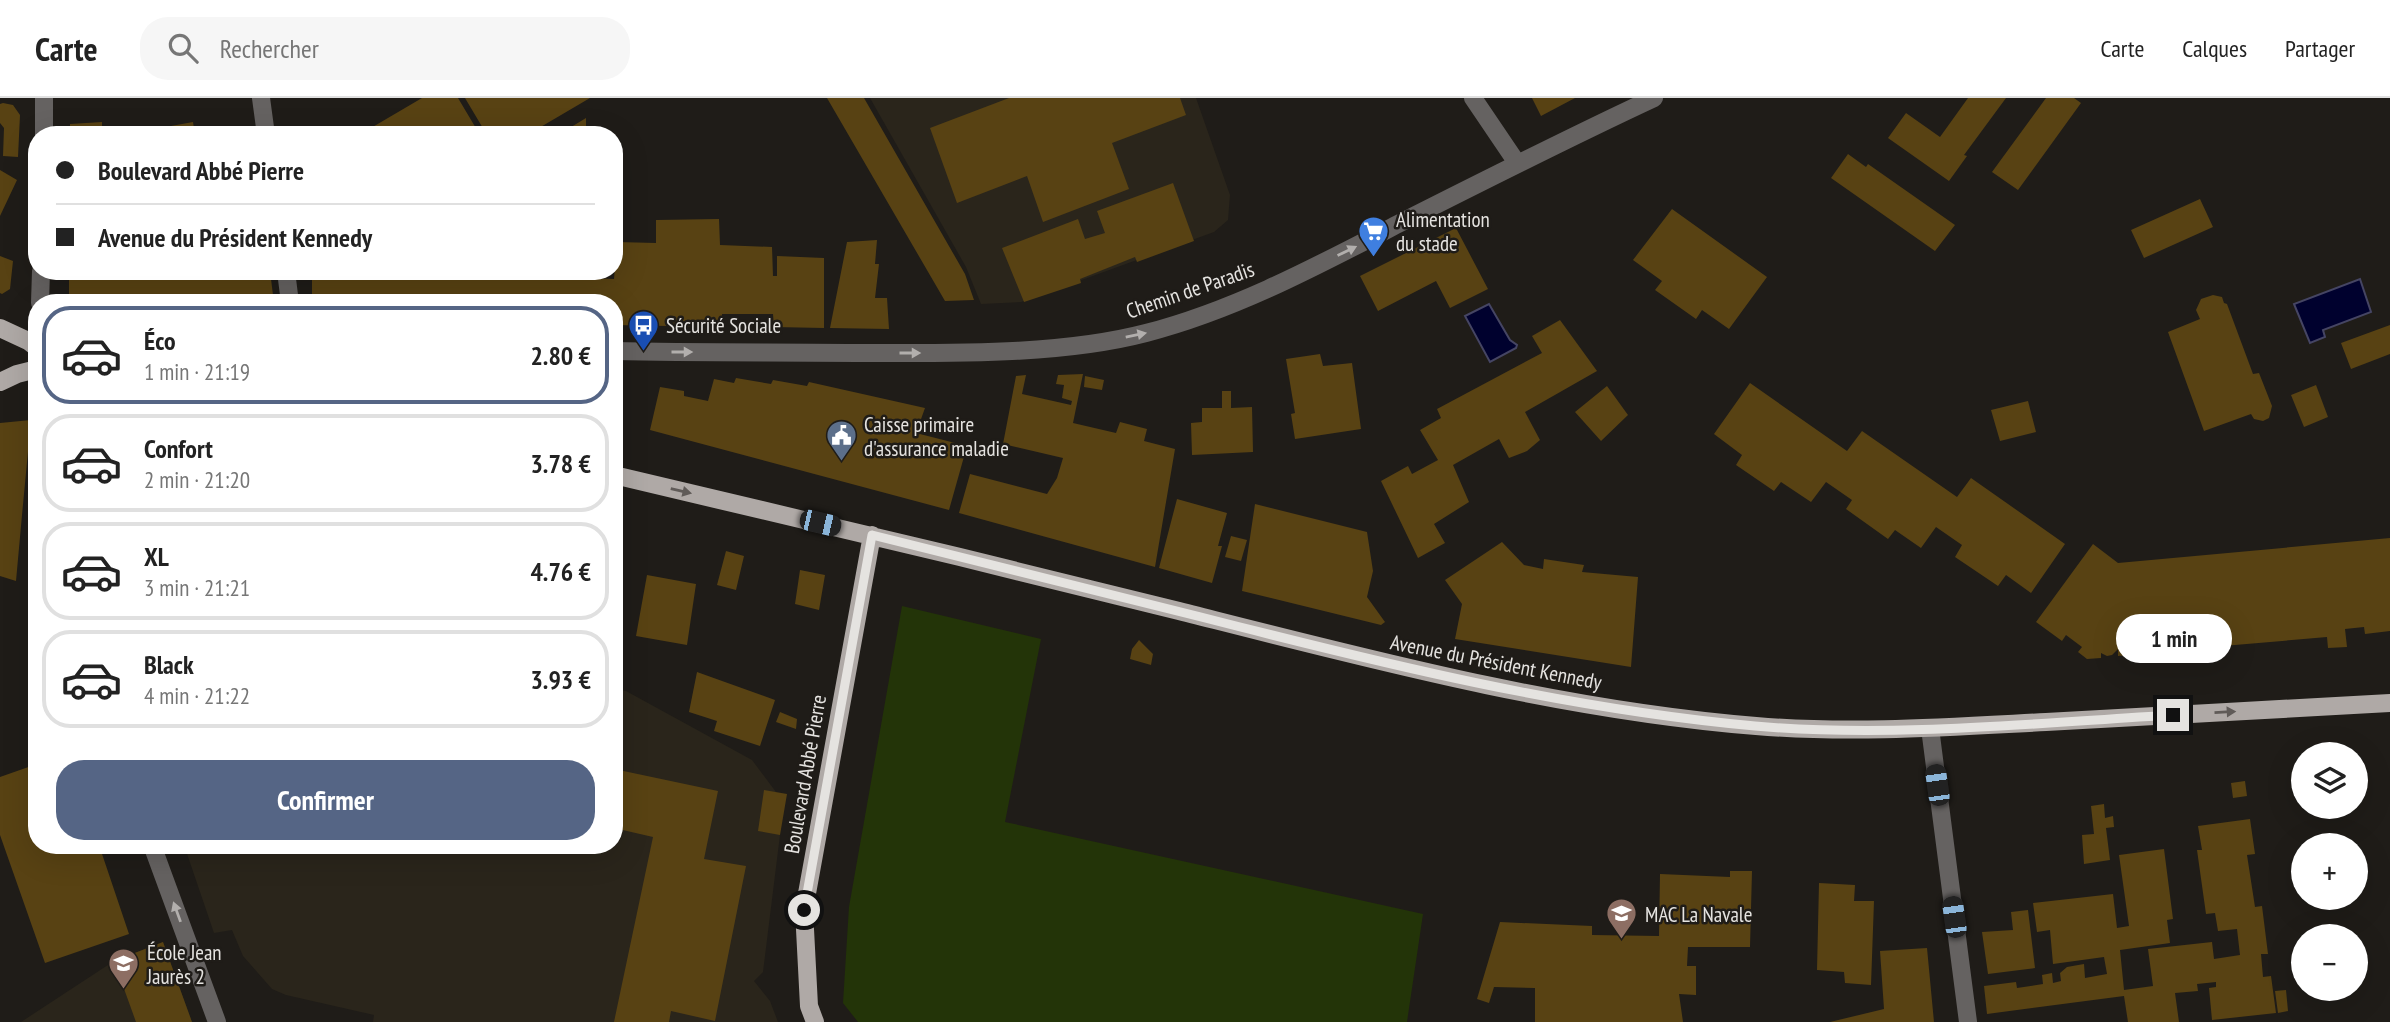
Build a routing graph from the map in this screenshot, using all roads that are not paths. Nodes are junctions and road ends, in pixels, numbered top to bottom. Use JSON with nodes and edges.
{"nodes":[{"id":1,"x":44,"y":98,"type":"edge"},
{"id":2,"x":261,"y":98,"type":"edge"},
{"id":3,"x":1473,"y":98,"type":"edge"},
{"id":4,"x":1654,"y":98,"type":"edge"},
{"id":5,"x":44,"y":126,"type":"edge"},
{"id":6,"x":265,"y":126,"type":"edge"},
{"id":7,"x":1517,"y":163,"type":"junction"},
{"id":8,"x":0,"y":328,"type":"edge"},
{"id":9,"x":28,"y":341,"type":"edge"},
{"id":10,"x":623,"y":351,"type":"edge"},
{"id":11,"x":28,"y":371,"type":"edge"},
{"id":12,"x":0,"y":382,"type":"edge"},
{"id":13,"x":623,"y":477,"type":"edge"},
{"id":14,"x":872,"y":535,"type":"junction"},
{"id":15,"x":2390,"y":703,"type":"edge"},
{"id":16,"x":1930,"y":728,"type":"junction"},
{"id":17,"x":155,"y":854,"type":"edge"},
{"id":18,"x":218,"y":1022,"type":"edge"},
{"id":19,"x":815,"y":1022,"type":"edge"},
{"id":20,"x":1968,"y":1022,"type":"edge"}],
"edges":[{"from":1,"to":5,"type":"street"},
{"from":2,"to":6,"type":"street"},
{"from":3,"to":7,"type":"street"},
{"from":4,"to":7,"type":"street","name":"Chemin de Paradis"},
{"from":10,"to":7,"type":"street","name":"Chemin de Paradis","one_way":true},
{"from":8,"to":9,"type":"main road"},
{"from":11,"to":12,"type":"main road"},
{"from":13,"to":14,"type":"main road","name":"Avenue du Président Kennedy","one_way":true},
{"from":14,"to":16,"type":"main road","name":"Avenue du Président Kennedy"},
{"from":14,"to":19,"type":"main road","name":"Boulevard Abbé Pierre"},
{"from":16,"to":15,"type":"main road","name":"Avenue du Président Kennedy","one_way":true},
{"from":16,"to":20,"type":"street"},
{"from":18,"to":17,"type":"street","one_way":true}]}
